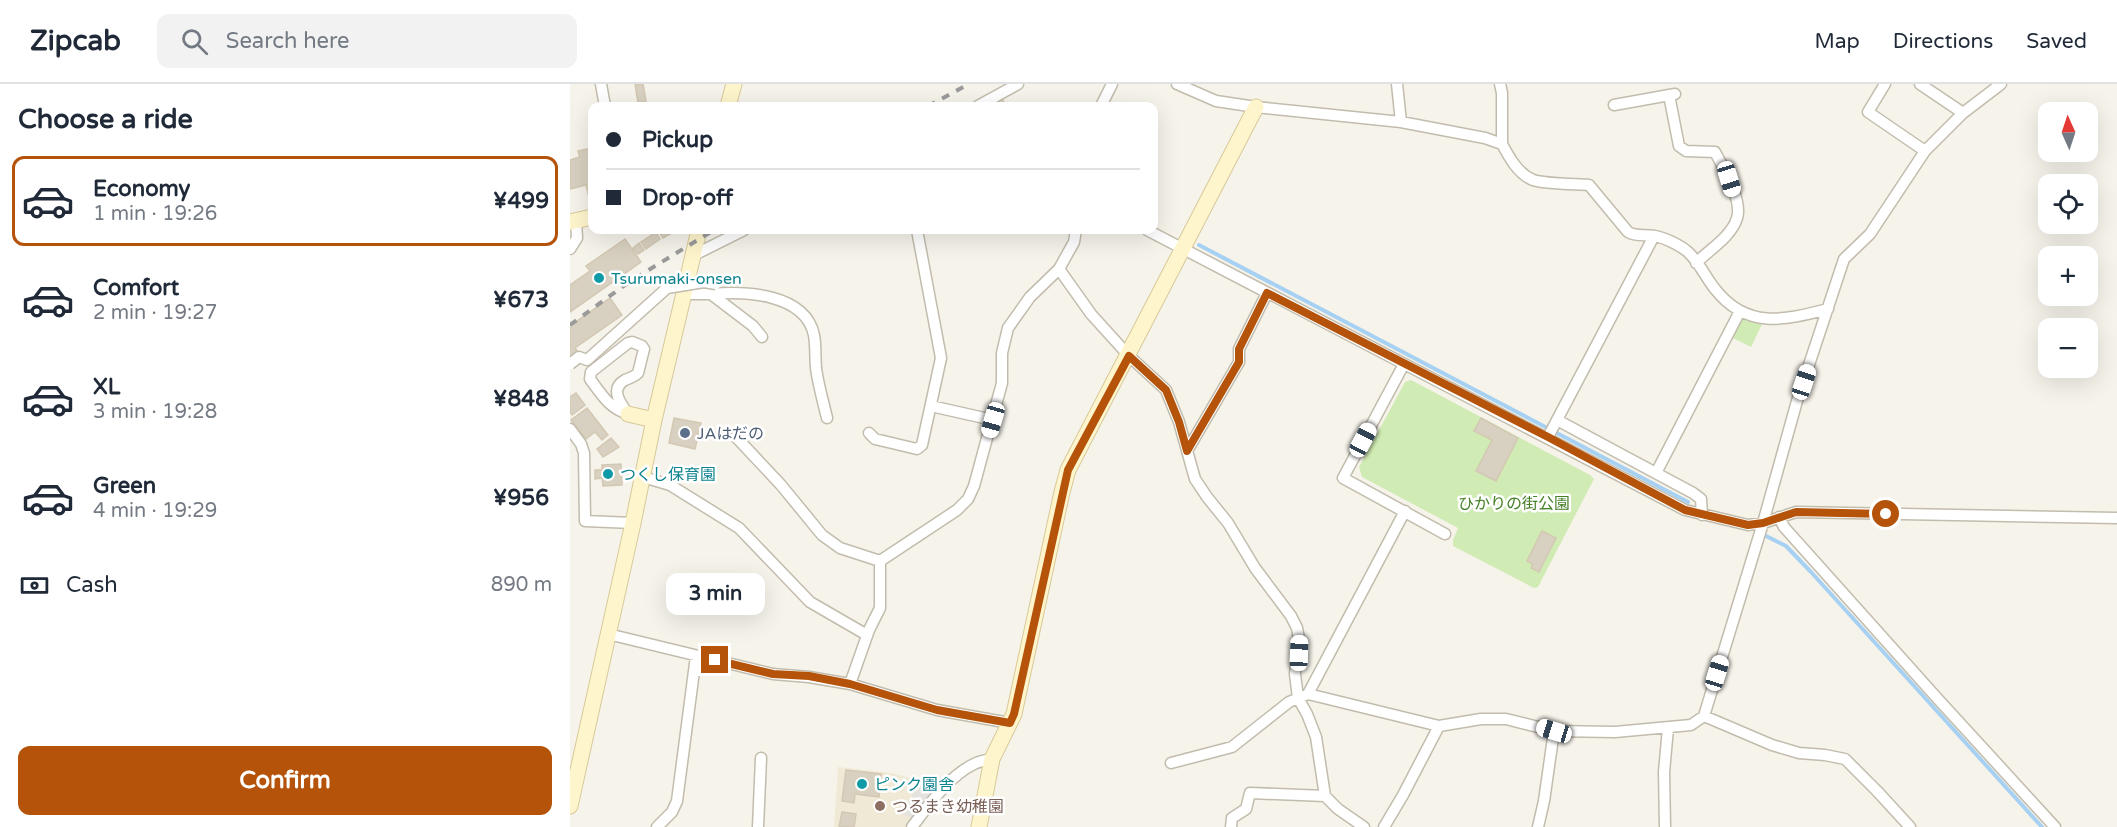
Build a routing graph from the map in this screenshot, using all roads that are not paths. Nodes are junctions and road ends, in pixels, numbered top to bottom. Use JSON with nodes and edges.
{"nodes":[{"id":1,"x":601,"y":84,"type":"edge"},
{"id":2,"x":734,"y":84,"type":"edge"},
{"id":3,"x":1018,"y":84,"type":"edge"},
{"id":4,"x":1112,"y":84,"type":"edge"},
{"id":5,"x":1177,"y":84,"type":"edge"},
{"id":6,"x":1397,"y":84,"type":"edge"},
{"id":7,"x":1500,"y":84,"type":"edge"},
{"id":8,"x":1885,"y":84,"type":"edge"},
{"id":9,"x":1920,"y":84,"type":"edge"},
{"id":10,"x":2001,"y":84,"type":"edge"},
{"id":11,"x":604,"y":102,"type":"edge"},
{"id":12,"x":729,"y":102,"type":"edge"},
{"id":13,"x":985,"y":102,"type":"edge"},
{"id":14,"x":1103,"y":102,"type":"edge"},
{"id":15,"x":1614,"y":105,"type":"dead end"},
{"id":16,"x":1256,"y":107,"type":"junction"},
{"id":17,"x":1963,"y":113,"type":"junction"},
{"id":18,"x":1401,"y":122,"type":"junction"},
{"id":19,"x":1502,"y":144,"type":"junction"},
{"id":20,"x":1925,"y":151,"type":"junction"},
{"id":21,"x":588,"y":218,"type":"edge"},
{"id":22,"x":573,"y":221,"type":"edge"},
{"id":23,"x":698,"y":234,"type":"edge"},
{"id":24,"x":736,"y":234,"type":"edge"},
{"id":25,"x":918,"y":234,"type":"edge"},
{"id":26,"x":1075,"y":234,"type":"edge"},
{"id":27,"x":1154,"y":234,"type":"edge"},
{"id":28,"x":1654,"y":236,"type":"junction"},
{"id":29,"x":570,"y":249,"type":"edge"},
{"id":30,"x":1181,"y":249,"type":"junction"},
{"id":31,"x":694,"y":255,"type":"junction"},
{"id":32,"x":1696,"y":263,"type":"junction"},
{"id":33,"x":1059,"y":269,"type":"junction"},
{"id":34,"x":714,"y":289,"type":"junction"},
{"id":35,"x":1267,"y":293,"type":"junction"},
{"id":36,"x":685,"y":294,"type":"junction"},
{"id":37,"x":1828,"y":309,"type":"junction"},
{"id":38,"x":1739,"y":313,"type":"junction"},
{"id":39,"x":762,"y":337,"type":"dead end"},
{"id":40,"x":578,"y":356,"type":"edge"},
{"id":41,"x":1129,"y":356,"type":"junction"},
{"id":42,"x":1404,"y":364,"type":"junction"},
{"id":43,"x":618,"y":387,"type":"junction"},
{"id":44,"x":600,"y":393,"type":"junction"},
{"id":45,"x":931,"y":406,"type":"junction"},
{"id":46,"x":628,"y":414,"type":"junction"},
{"id":47,"x":827,"y":418,"type":"dead end"},
{"id":48,"x":654,"y":420,"type":"junction"},
{"id":49,"x":993,"y":420,"type":"junction"},
{"id":50,"x":1557,"y":420,"type":"junction"},
{"id":51,"x":570,"y":429,"type":"edge"},
{"id":52,"x":869,"y":433,"type":"dead end"},
{"id":53,"x":736,"y":437,"type":"dead end"},
{"id":54,"x":1548,"y":437,"type":"junction"},
{"id":55,"x":1187,"y":451,"type":"junction"},
{"id":56,"x":1656,"y":473,"type":"junction"},
{"id":57,"x":643,"y":477,"type":"junction"},
{"id":58,"x":1405,"y":511,"type":"junction"},
{"id":59,"x":1702,"y":515,"type":"junction"},
{"id":60,"x":1779,"y":517,"type":"junction"},
{"id":61,"x":2117,"y":518,"type":"edge"},
{"id":62,"x":633,"y":523,"type":"junction"},
{"id":63,"x":1763,"y":523,"type":"junction"},
{"id":64,"x":1445,"y":534,"type":"dead end"},
{"id":65,"x":880,"y":561,"type":"junction"},
{"id":66,"x":608,"y":634,"type":"junction"},
{"id":67,"x":867,"y":635,"type":"junction"},
{"id":68,"x":696,"y":656,"type":"junction"},
{"id":69,"x":850,"y":684,"type":"junction"},
{"id":70,"x":1303,"y":696,"type":"junction"},
{"id":71,"x":1704,"y":716,"type":"junction"},
{"id":72,"x":1010,"y":723,"type":"junction"},
{"id":73,"x":1440,"y":726,"type":"junction"},
{"id":74,"x":1668,"y":728,"type":"junction"},
{"id":75,"x":1554,"y":731,"type":"junction"},
{"id":76,"x":761,"y":758,"type":"dead end"},
{"id":77,"x":992,"y":759,"type":"junction"},
{"id":78,"x":1171,"y":763,"type":"dead end"},
{"id":79,"x":1325,"y":796,"type":"junction"},
{"id":80,"x":570,"y":806,"type":"edge"},
{"id":81,"x":657,"y":827,"type":"edge"},
{"id":82,"x":758,"y":827,"type":"edge"},
{"id":83,"x":912,"y":827,"type":"edge"},
{"id":84,"x":979,"y":827,"type":"edge"},
{"id":85,"x":1231,"y":827,"type":"edge"},
{"id":86,"x":1364,"y":827,"type":"edge"},
{"id":87,"x":1384,"y":827,"type":"edge"},
{"id":88,"x":1538,"y":827,"type":"edge"},
{"id":89,"x":1665,"y":827,"type":"edge"},
{"id":90,"x":1910,"y":827,"type":"edge"},
{"id":91,"x":2055,"y":827,"type":"edge"}],
"edges":[{"from":1,"to":11,"type":"street"},
{"from":2,"to":12,"type":"street"},
{"from":3,"to":13,"type":"street"},
{"from":4,"to":14,"type":"street"},
{"from":5,"to":16,"type":"street"},
{"from":6,"to":18,"type":"street"},
{"from":7,"to":19,"type":"street"},
{"from":8,"to":20,"type":"street"},
{"from":9,"to":17,"type":"street"},
{"from":10,"to":17,"type":"street"},
{"from":15,"to":32,"type":"street"},
{"from":16,"to":18,"type":"street"},
{"from":16,"to":30,"type":"street"},
{"from":17,"to":20,"type":"street"},
{"from":18,"to":19,"type":"street"},
{"from":19,"to":28,"type":"street"},
{"from":20,"to":37,"type":"street"},
{"from":21,"to":22,"type":"street"},
{"from":22,"to":29,"type":"street"},
{"from":23,"to":31,"type":"street"},
{"from":24,"to":31,"type":"street"},
{"from":25,"to":45,"type":"street"},
{"from":26,"to":33,"type":"street"},
{"from":27,"to":30,"type":"street"},
{"from":28,"to":32,"type":"street"},
{"from":28,"to":50,"type":"street"},
{"from":30,"to":35,"type":"street"},
{"from":30,"to":41,"type":"street"},
{"from":31,"to":36,"type":"street"},
{"from":32,"to":38,"type":"street"},
{"from":33,"to":41,"type":"street"},
{"from":33,"to":49,"type":"street"},
{"from":34,"to":36,"type":"street"},
{"from":34,"to":39,"type":"street"},
{"from":34,"to":40,"type":"street","bridge":true},
{"from":34,"to":47,"type":"street"},
{"from":35,"to":42,"type":"street"},
{"from":35,"to":55,"type":"street"},
{"from":36,"to":48,"type":"street"},
{"from":37,"to":38,"type":"street"},
{"from":37,"to":63,"type":"street"},
{"from":38,"to":56,"type":"street"},
{"from":41,"to":55,"type":"street"},
{"from":41,"to":72,"type":"street"},
{"from":42,"to":54,"type":"street"},
{"from":42,"to":58,"type":"street"},
{"from":43,"to":44,"type":"street"},
{"from":43,"to":44,"type":"street"},
{"from":43,"to":46,"type":"street"},
{"from":44,"to":46,"type":"street"},
{"from":45,"to":49,"type":"street"},
{"from":45,"to":52,"type":"street"},
{"from":46,"to":48,"type":"street"},
{"from":48,"to":57,"type":"street"},
{"from":49,"to":65,"type":"street"},
{"from":50,"to":54,"type":"street"},
{"from":50,"to":56,"type":"street"},
{"from":51,"to":62,"type":"street"},
{"from":53,"to":65,"type":"street"},
{"from":54,"to":59,"type":"street"},
{"from":55,"to":70,"type":"street"},
{"from":56,"to":59,"type":"street"},
{"from":57,"to":62,"type":"street"},
{"from":57,"to":67,"type":"street"},
{"from":58,"to":64,"type":"street"},
{"from":58,"to":70,"type":"street"},
{"from":59,"to":63,"type":"street"},
{"from":60,"to":61,"type":"street"},
{"from":60,"to":63,"type":"street"},
{"from":60,"to":91,"type":"street"},
{"from":62,"to":66,"type":"street"},
{"from":63,"to":71,"type":"street"},
{"from":65,"to":67,"type":"street"},
{"from":66,"to":68,"type":"street"},
{"from":66,"to":80,"type":"street"},
{"from":67,"to":69,"type":"street"},
{"from":68,"to":69,"type":"street"},
{"from":68,"to":81,"type":"street"},
{"from":69,"to":72,"type":"street"},
{"from":70,"to":73,"type":"street"},
{"from":70,"to":78,"type":"street"},
{"from":70,"to":79,"type":"street"},
{"from":71,"to":74,"type":"street"},
{"from":71,"to":90,"type":"street"},
{"from":72,"to":77,"type":"street"},
{"from":73,"to":75,"type":"street"},
{"from":73,"to":87,"type":"street"},
{"from":74,"to":75,"type":"street"},
{"from":74,"to":89,"type":"street"},
{"from":75,"to":88,"type":"street"},
{"from":76,"to":82,"type":"street"},
{"from":77,"to":83,"type":"street"},
{"from":77,"to":84,"type":"street"},
{"from":79,"to":85,"type":"street"},
{"from":79,"to":86,"type":"street"}]}
